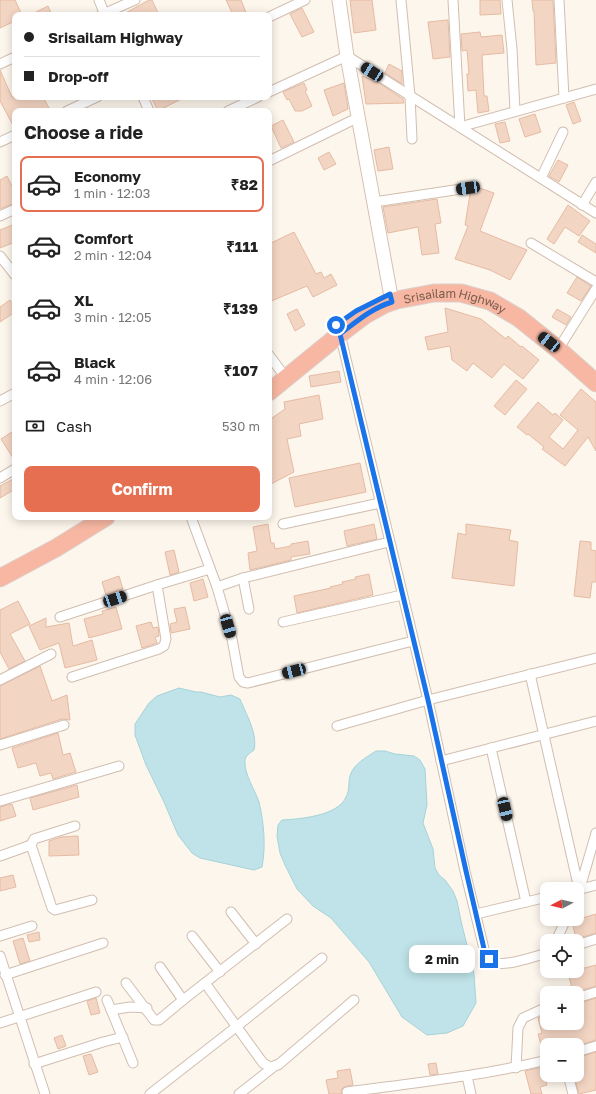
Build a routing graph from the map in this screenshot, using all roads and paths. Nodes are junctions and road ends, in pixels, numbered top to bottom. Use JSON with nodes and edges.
{"nodes":[{"id":1,"x":99,"y":0,"type":"edge"},
{"id":2,"x":135,"y":0,"type":"edge"},
{"id":3,"x":305,"y":0,"type":"edge"},
{"id":4,"x":339,"y":0,"type":"edge"},
{"id":5,"x":401,"y":0,"type":"edge"},
{"id":6,"x":453,"y":0,"type":"edge"},
{"id":7,"x":507,"y":0,"type":"edge"},
{"id":8,"x":559,"y":0,"type":"edge"},
{"id":9,"x":103,"y":12,"type":"edge"},
{"id":10,"x":108,"y":12,"type":"edge"},
{"id":11,"x":272,"y":16,"type":"edge"},
{"id":12,"x":347,"y":56,"type":"junction"},
{"id":13,"x":12,"y":58,"type":"edge"},
{"id":14,"x":0,"y":64,"type":"edge"},
{"id":15,"x":596,"y":89,"type":"edge"},
{"id":16,"x":272,"y":91,"type":"edge"},
{"id":17,"x":410,"y":96,"type":"junction"},
{"id":18,"x":564,"y":98,"type":"junction"},
{"id":19,"x":91,"y":100,"type":"edge"},
{"id":20,"x":252,"y":100,"type":"edge"},
{"id":21,"x":73,"y":108,"type":"edge"},
{"id":22,"x":234,"y":108,"type":"edge"},
{"id":23,"x":515,"y":111,"type":"junction"},
{"id":24,"x":359,"y":117,"type":"junction"},
{"id":25,"x":460,"y":127,"type":"junction"},
{"id":26,"x":563,"y":132,"type":"dead end"},
{"id":27,"x":12,"y":136,"type":"edge"},
{"id":28,"x":412,"y":139,"type":"dead end"},
{"id":29,"x":0,"y":142,"type":"edge"},
{"id":30,"x":272,"y":160,"type":"edge"},
{"id":31,"x":542,"y":178,"type":"junction"},
{"id":32,"x":596,"y":182,"type":"edge"},
{"id":33,"x":468,"y":188,"type":"dead end"},
{"id":34,"x":374,"y":202,"type":"junction"},
{"id":35,"x":582,"y":205,"type":"junction"},
{"id":36,"x":12,"y":210,"type":"edge"},
{"id":37,"x":596,"y":213,"type":"edge"},
{"id":38,"x":0,"y":216,"type":"edge"},
{"id":39,"x":531,"y":243,"type":"dead end"},
{"id":40,"x":0,"y":256,"type":"edge"},
{"id":41,"x":12,"y":271,"type":"edge"},
{"id":42,"x":596,"y":282,"type":"edge"},
{"id":43,"x":596,"y":289,"type":"edge"},
{"id":44,"x":391,"y":298,"type":"junction"},
{"id":45,"x":340,"y":334,"type":"junction"},
{"id":46,"x":562,"y":345,"type":"junction"},
{"id":47,"x":272,"y":362,"type":"edge"},
{"id":48,"x":596,"y":368,"type":"edge"},
{"id":49,"x":278,"y":375,"type":"edge"},
{"id":50,"x":596,"y":383,"type":"edge"},
{"id":51,"x":272,"y":386,"type":"edge"},
{"id":52,"x":12,"y":395,"type":"edge"},
{"id":53,"x":0,"y":402,"type":"edge"},
{"id":54,"x":12,"y":471,"type":"edge"},
{"id":55,"x":0,"y":478,"type":"edge"},
{"id":56,"x":380,"y":503,"type":"junction"},
{"id":57,"x":192,"y":520,"type":"edge"},
{"id":58,"x":88,"y":521,"type":"edge"},
{"id":59,"x":283,"y":524,"type":"dead end"},
{"id":60,"x":389,"y":542,"type":"junction"},
{"id":61,"x":0,"y":566,"type":"edge"},
{"id":62,"x":210,"y":570,"type":"junction"},
{"id":63,"x":0,"y":578,"type":"edge"},
{"id":64,"x":243,"y":578,"type":"junction"},
{"id":65,"x":156,"y":585,"type":"junction"},
{"id":66,"x":217,"y":587,"type":"junction"},
{"id":67,"x":402,"y":595,"type":"junction"},
{"id":68,"x":249,"y":609,"type":"dead end"},
{"id":69,"x":60,"y":617,"type":"dead end"},
{"id":70,"x":283,"y":622,"type":"dead end"},
{"id":71,"x":414,"y":640,"type":"junction"},
{"id":72,"x":51,"y":654,"type":"dead end"},
{"id":73,"x":596,"y":658,"type":"edge"},
{"id":74,"x":530,"y":674,"type":"junction"},
{"id":75,"x":72,"y":677,"type":"dead end"},
{"id":76,"x":0,"y":680,"type":"edge"},
{"id":77,"x":428,"y":700,"type":"junction"},
{"id":78,"x":596,"y":721,"type":"edge"},
{"id":79,"x":64,"y":725,"type":"dead end"},
{"id":80,"x":337,"y":726,"type":"dead end"},
{"id":81,"x":544,"y":734,"type":"junction"},
{"id":82,"x":0,"y":745,"type":"edge"},
{"id":83,"x":491,"y":748,"type":"junction"},
{"id":84,"x":441,"y":761,"type":"junction"},
{"id":85,"x":119,"y":766,"type":"dead end"},
{"id":86,"x":0,"y":802,"type":"edge"},
{"id":87,"x":75,"y":826,"type":"dead end"},
{"id":88,"x":596,"y":833,"type":"edge"},
{"id":89,"x":32,"y":845,"type":"junction"},
{"id":90,"x":0,"y":856,"type":"edge"},
{"id":91,"x":576,"y":882,"type":"edge"},
{"id":92,"x":581,"y":882,"type":"edge"},
{"id":93,"x":596,"y":885,"type":"edge"},
{"id":94,"x":584,"y":889,"type":"edge"},
{"id":95,"x":540,"y":899,"type":"edge"},
{"id":96,"x":92,"y":900,"type":"dead end"},
{"id":97,"x":526,"y":902,"type":"junction"},
{"id":98,"x":231,"y":912,"type":"dead end"},
{"id":99,"x":476,"y":914,"type":"junction"},
{"id":100,"x":287,"y":919,"type":"dead end"},
{"id":101,"x":32,"y":926,"type":"dead end"},
{"id":102,"x":0,"y":936,"type":"edge"},
{"id":103,"x":192,"y":936,"type":"dead end"},
{"id":104,"x":596,"y":939,"type":"edge"},
{"id":105,"x":103,"y":943,"type":"dead end"},
{"id":106,"x":584,"y":943,"type":"edge"},
{"id":107,"x":256,"y":944,"type":"junction"},
{"id":108,"x":540,"y":955,"type":"edge"},
{"id":109,"x":0,"y":956,"type":"edge"},
{"id":110,"x":322,"y":958,"type":"dead end"},
{"id":111,"x":160,"y":967,"type":"dead end"},
{"id":112,"x":3,"y":969,"type":"edge"},
{"id":113,"x":220,"y":972,"type":"junction"},
{"id":114,"x":126,"y":983,"type":"dead end"},
{"id":115,"x":205,"y":983,"type":"junction"},
{"id":116,"x":96,"y":992,"type":"dead end"},
{"id":117,"x":596,"y":992,"type":"edge"},
{"id":118,"x":584,"y":996,"type":"edge"},
{"id":119,"x":107,"y":1000,"type":"dead end"},
{"id":120,"x":183,"y":1000,"type":"junction"},
{"id":121,"x":354,"y":1000,"type":"dead end"},
{"id":122,"x":146,"y":1008,"type":"junction"},
{"id":123,"x":111,"y":1010,"type":"junction"},
{"id":124,"x":540,"y":1010,"type":"edge"},
{"id":125,"x":19,"y":1017,"type":"junction"},
{"id":126,"x":0,"y":1023,"type":"edge"},
{"id":127,"x":236,"y":1027,"type":"junction"},
{"id":128,"x":123,"y":1038,"type":"junction"},
{"id":129,"x":596,"y":1046,"type":"edge"},
{"id":130,"x":584,"y":1050,"type":"edge"},
{"id":131,"x":540,"y":1062,"type":"edge"},
{"id":132,"x":133,"y":1063,"type":"dead end"},
{"id":133,"x":34,"y":1064,"type":"junction"},
{"id":134,"x":276,"y":1065,"type":"junction"},
{"id":135,"x":516,"y":1068,"type":"junction"},
{"id":136,"x":467,"y":1076,"type":"junction"},
{"id":137,"x":570,"y":1082,"type":"edge"},
{"id":138,"x":347,"y":1092,"type":"dead end"},
{"id":139,"x":45,"y":1094,"type":"edge"},
{"id":140,"x":150,"y":1094,"type":"edge"},
{"id":141,"x":239,"y":1094,"type":"edge"},
{"id":142,"x":471,"y":1094,"type":"edge"},
{"id":143,"x":573,"y":1094,"type":"edge"}],
"edges":[{"from":1,"to":9,"type":"street"},
{"from":2,"to":10,"type":"street"},
{"from":3,"to":11,"type":"street"},
{"from":4,"to":12,"type":"street"},
{"from":5,"to":17,"type":"street"},
{"from":6,"to":25,"type":"street"},
{"from":7,"to":23,"type":"street"},
{"from":8,"to":18,"type":"street"},
{"from":12,"to":16,"type":"street"},
{"from":12,"to":17,"type":"street"},
{"from":12,"to":24,"type":"street"},
{"from":13,"to":14,"type":"street"},
{"from":15,"to":18,"type":"street"},
{"from":17,"to":25,"type":"street"},
{"from":17,"to":28,"type":"street"},
{"from":18,"to":23,"type":"street"},
{"from":19,"to":21,"type":"street"},
{"from":20,"to":22,"type":"street"},
{"from":23,"to":25,"type":"street"},
{"from":24,"to":30,"type":"street"},
{"from":24,"to":34,"type":"street"},
{"from":25,"to":31,"type":"street"},
{"from":26,"to":31,"type":"street"},
{"from":27,"to":29,"type":"street"},
{"from":31,"to":35,"type":"street"},
{"from":32,"to":35,"type":"street"},
{"from":33,"to":34,"type":"street"},
{"from":34,"to":44,"type":"street"},
{"from":35,"to":37,"type":"street"},
{"from":36,"to":38,"type":"street"},
{"from":39,"to":42,"type":"street"},
{"from":40,"to":41,"type":"street"},
{"from":43,"to":46,"type":"street"},
{"from":44,"to":45,"type":"highway","name":"Srisailam Highway"},
{"from":44,"to":46,"type":"highway","name":"Srisailam Highway"},
{"from":44,"to":49,"type":"highway","name":"Srisailam Highway"},
{"from":45,"to":49,"type":"highway","name":"Srisailam Highway"},
{"from":45,"to":56,"type":"street"},
{"from":46,"to":48,"type":"highway","name":"Srisailam Highway"},
{"from":46,"to":50,"type":"highway","name":"Srisailam Highway"},
{"from":47,"to":49,"type":"street"},
{"from":49,"to":51,"type":"highway","name":"Srisailam Highway"},
{"from":52,"to":53,"type":"street"},
{"from":54,"to":55,"type":"street"},
{"from":56,"to":59,"type":"street"},
{"from":56,"to":60,"type":"street"},
{"from":57,"to":62,"type":"street"},
{"from":58,"to":61,"type":"highway"},
{"from":58,"to":63,"type":"highway"},
{"from":60,"to":64,"type":"street"},
{"from":60,"to":67,"type":"street"},
{"from":62,"to":65,"type":"street"},
{"from":62,"to":66,"type":"street"},
{"from":64,"to":66,"type":"street"},
{"from":64,"to":68,"type":"street"},
{"from":65,"to":69,"type":"street"},
{"from":65,"to":75,"type":"street"},
{"from":66,"to":71,"type":"street"},
{"from":67,"to":70,"type":"street"},
{"from":67,"to":71,"type":"street"},
{"from":71,"to":77,"type":"street"},
{"from":72,"to":76,"type":"street"},
{"from":73,"to":74,"type":"street"},
{"from":74,"to":77,"type":"street"},
{"from":74,"to":81,"type":"street"},
{"from":77,"to":80,"type":"street"},
{"from":77,"to":84,"type":"street"},
{"from":78,"to":81,"type":"street"},
{"from":79,"to":82,"type":"street"},
{"from":81,"to":83,"type":"street"},
{"from":81,"to":91,"type":"street"},
{"from":83,"to":84,"type":"street"},
{"from":83,"to":97,"type":"street"},
{"from":84,"to":99,"type":"street"},
{"from":85,"to":86,"type":"street"},
{"from":87,"to":89,"type":"street"},
{"from":88,"to":92,"type":"street"},
{"from":89,"to":90,"type":"street"},
{"from":89,"to":96,"type":"street"},
{"from":93,"to":94,"type":"street"},
{"from":95,"to":97,"type":"street"},
{"from":97,"to":99,"type":"street"},
{"from":98,"to":107,"type":"street"},
{"from":99,"to":108,"type":"street"},
{"from":100,"to":107,"type":"street"},
{"from":101,"to":102,"type":"street"},
{"from":103,"to":113,"type":"street"},
{"from":104,"to":106,"type":"street"},
{"from":105,"to":112,"type":"street"},
{"from":107,"to":113,"type":"street"},
{"from":109,"to":112,"type":"street"},
{"from":110,"to":127,"type":"street"},
{"from":111,"to":120,"type":"street"},
{"from":112,"to":125,"type":"street"},
{"from":113,"to":115,"type":"street"},
{"from":114,"to":122,"type":"street"},
{"from":115,"to":120,"type":"street"},
{"from":115,"to":127,"type":"street"},
{"from":116,"to":125,"type":"street"},
{"from":117,"to":118,"type":"street"},
{"from":119,"to":123,"type":"street"},
{"from":120,"to":122,"type":"street"},
{"from":121,"to":134,"type":"street"},
{"from":122,"to":123,"type":"street"},
{"from":123,"to":128,"type":"street"},
{"from":124,"to":135,"type":"street"},
{"from":125,"to":126,"type":"street"},
{"from":125,"to":133,"type":"street"},
{"from":127,"to":134,"type":"street"},
{"from":127,"to":140,"type":"street"},
{"from":128,"to":132,"type":"street"},
{"from":128,"to":133,"type":"street"},
{"from":129,"to":130,"type":"street"},
{"from":131,"to":135,"type":"street"},
{"from":133,"to":139,"type":"street"},
{"from":134,"to":141,"type":"street"},
{"from":135,"to":136,"type":"street"},
{"from":136,"to":138,"type":"street"},
{"from":136,"to":142,"type":"street"},
{"from":137,"to":143,"type":"street"}]}
